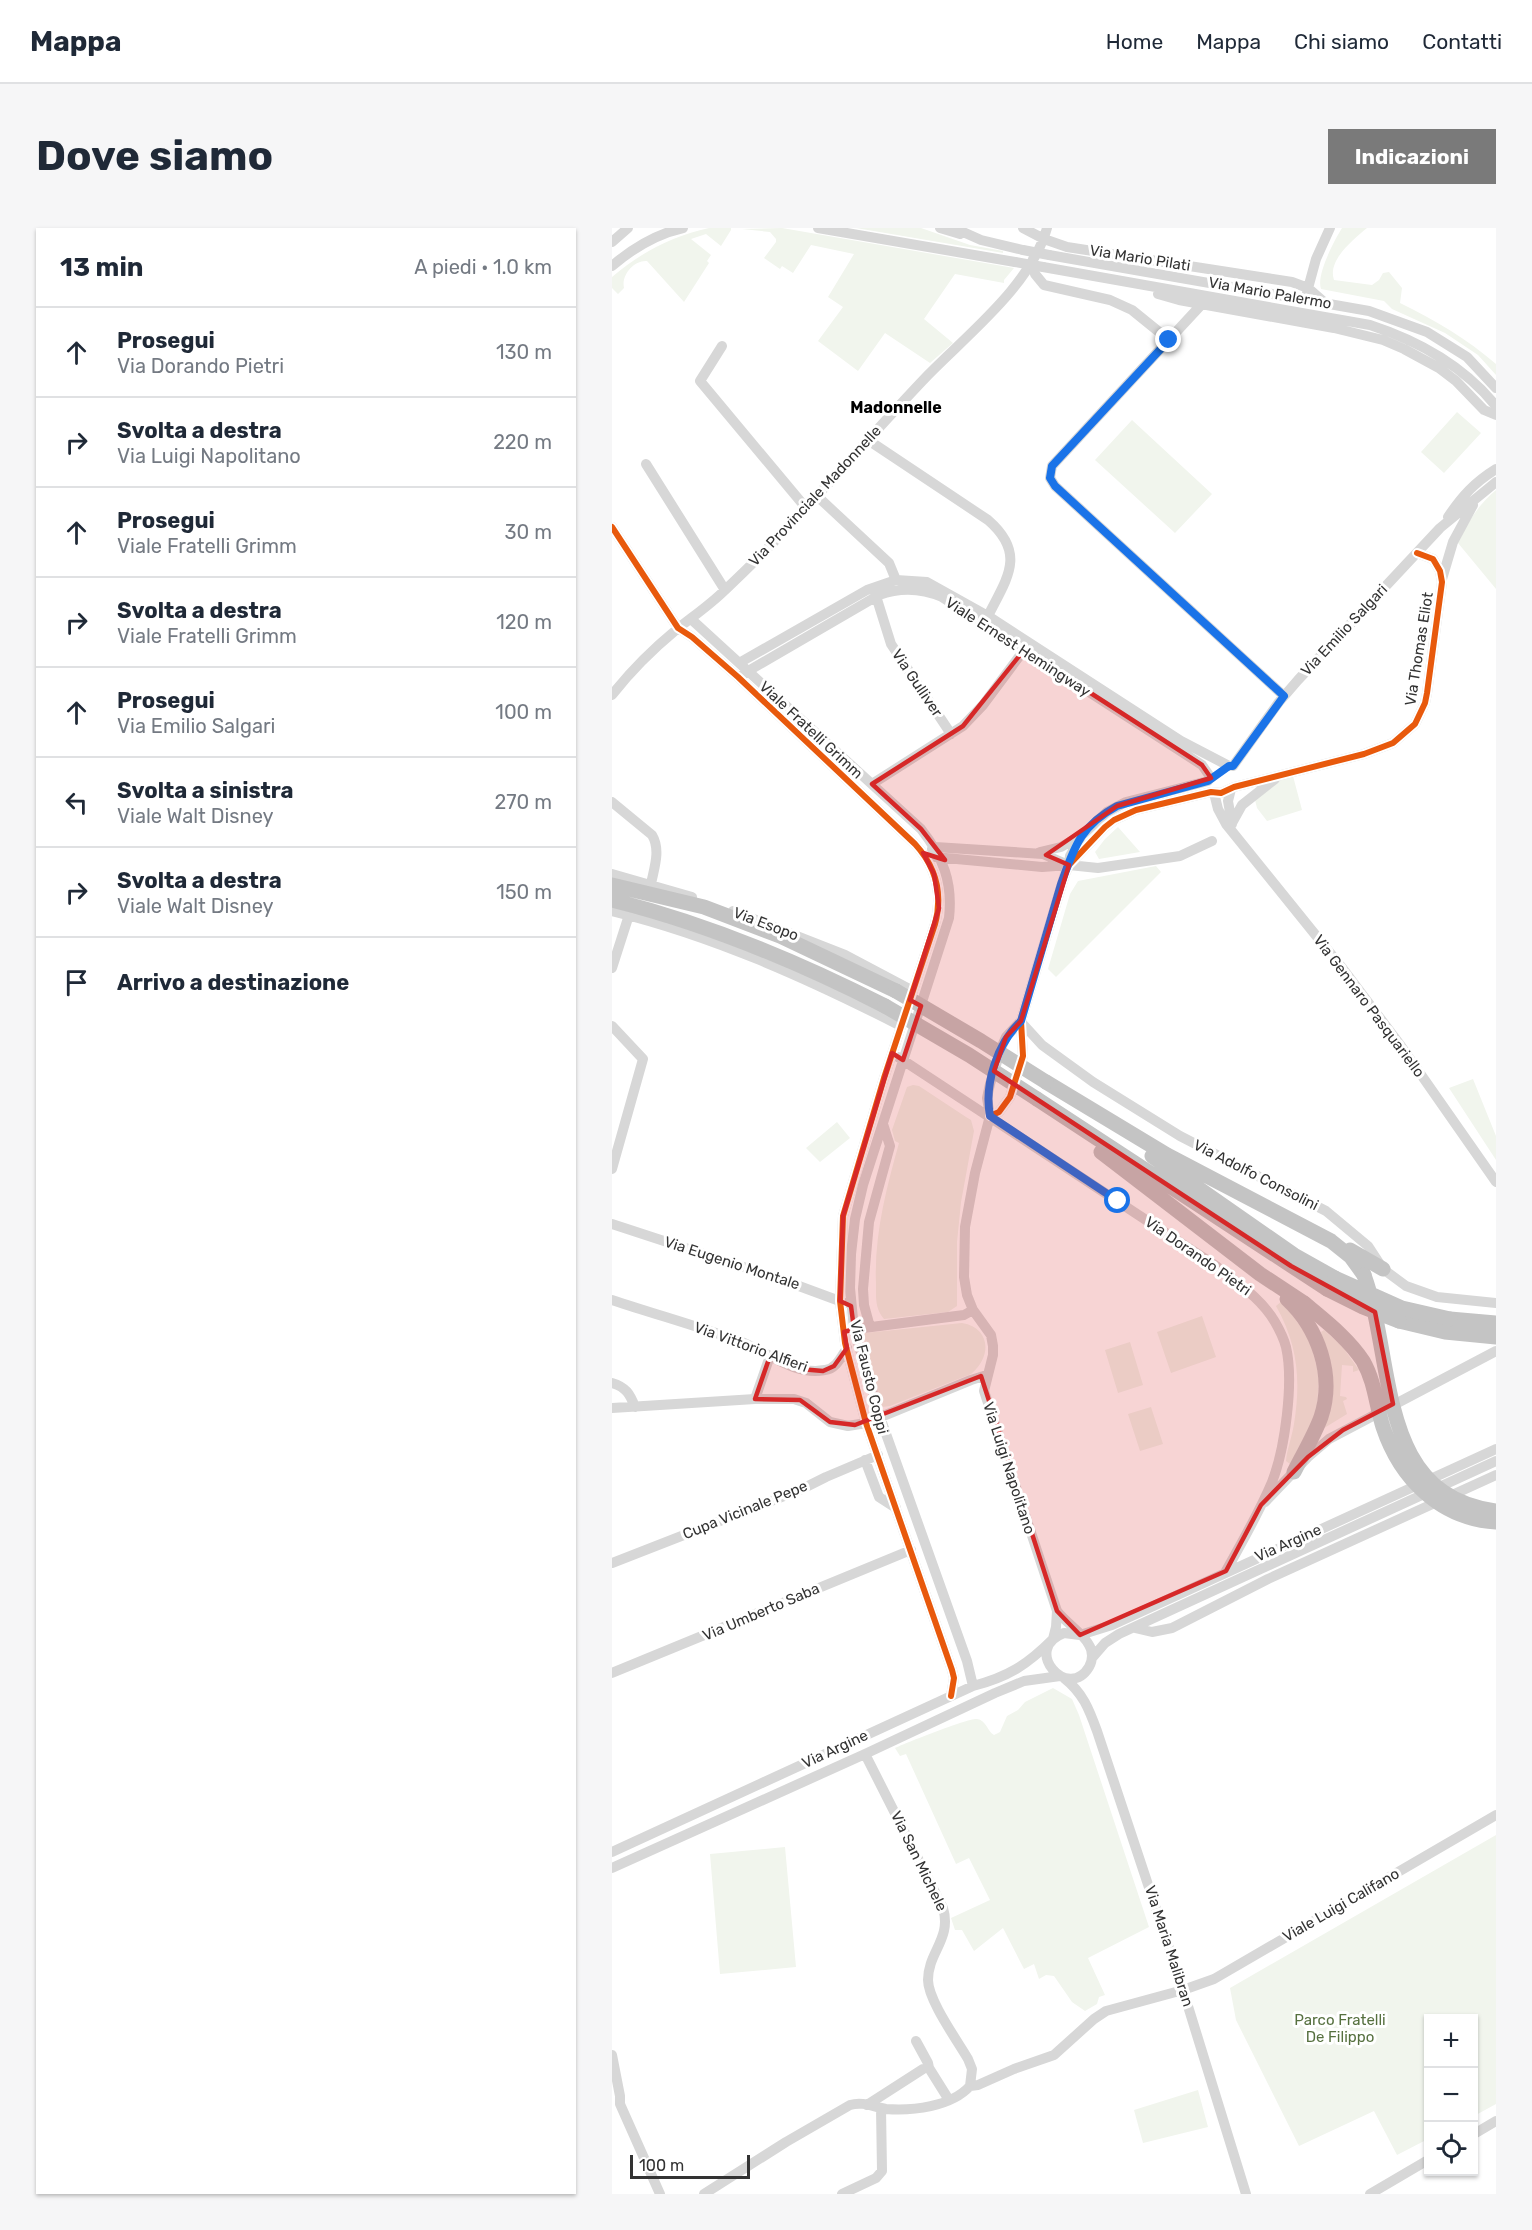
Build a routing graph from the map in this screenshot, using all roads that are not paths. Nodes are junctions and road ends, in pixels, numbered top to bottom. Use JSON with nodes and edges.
{"nodes":[{"id":1,"x":628,"y":228,"type":"edge"},
{"id":2,"x":683,"y":228,"type":"edge"},
{"id":3,"x":818,"y":228,"type":"edge"},
{"id":4,"x":940,"y":228,"type":"edge"},
{"id":5,"x":954,"y":228,"type":"edge"},
{"id":6,"x":1023,"y":228,"type":"edge"},
{"id":7,"x":1330,"y":228,"type":"edge"},
{"id":8,"x":673,"y":230,"type":"edge"},
{"id":9,"x":1045,"y":234,"type":"edge"},
{"id":10,"x":981,"y":240,"type":"junction"},
{"id":11,"x":612,"y":242,"type":"edge"},
{"id":12,"x":1033,"y":259,"type":"junction"},
{"id":13,"x":612,"y":266,"type":"edge"},
{"id":14,"x":1127,"y":283,"type":"junction"},
{"id":15,"x":1308,"y":288,"type":"junction"},
{"id":16,"x":1305,"y":299,"type":"junction"},
{"id":17,"x":1326,"y":303,"type":"junction"},
{"id":18,"x":1202,"y":304,"type":"junction"},
{"id":19,"x":1169,"y":340,"type":"junction"},
{"id":20,"x":722,"y":346,"type":"dead end"},
{"id":21,"x":1496,"y":388,"type":"edge"},
{"id":22,"x":1496,"y":406,"type":"edge"},
{"id":23,"x":1496,"y":415,"type":"edge"},
{"id":24,"x":868,"y":440,"type":"junction"},
{"id":25,"x":646,"y":464,"type":"dead end"},
{"id":26,"x":1496,"y":469,"type":"edge"},
{"id":27,"x":1496,"y":482,"type":"edge"},
{"id":28,"x":817,"y":496,"type":"junction"},
{"id":29,"x":1477,"y":497,"type":"junction"},
{"id":30,"x":806,"y":508,"type":"junction"},
{"id":31,"x":612,"y":527,"type":"edge"},
{"id":32,"x":1440,"y":528,"type":"junction"},
{"id":33,"x":1417,"y":553,"type":"junction"},
{"id":34,"x":896,"y":580,"type":"junction"},
{"id":35,"x":1442,"y":582,"type":"junction"},
{"id":36,"x":725,"y":591,"type":"junction"},
{"id":37,"x":876,"y":596,"type":"junction"},
{"id":38,"x":988,"y":616,"type":"junction"},
{"id":39,"x":690,"y":620,"type":"junction"},
{"id":40,"x":678,"y":628,"type":"junction"},
{"id":41,"x":1024,"y":650,"type":"junction"},
{"id":42,"x":741,"y":671,"type":"junction"},
{"id":43,"x":612,"y":695,"type":"edge"},
{"id":44,"x":1284,"y":696,"type":"junction"},
{"id":45,"x":951,"y":734,"type":"junction"},
{"id":46,"x":1231,"y":766,"type":"junction"},
{"id":47,"x":1280,"y":775,"type":"junction"},
{"id":48,"x":872,"y":784,"type":"junction"},
{"id":49,"x":1238,"y":784,"type":"junction"},
{"id":50,"x":1211,"y":786,"type":"junction"},
{"id":51,"x":612,"y":802,"type":"edge"},
{"id":52,"x":1232,"y":823,"type":"junction"},
{"id":53,"x":1082,"y":835,"type":"junction"},
{"id":54,"x":1235,"y":836,"type":"junction"},
{"id":55,"x":1212,"y":841,"type":"dead end"},
{"id":56,"x":935,"y":847,"type":"junction"},
{"id":57,"x":1033,"y":853,"type":"junction"},
{"id":58,"x":923,"y":854,"type":"junction"},
{"id":59,"x":941,"y":858,"type":"junction"},
{"id":60,"x":1069,"y":865,"type":"junction"},
{"id":61,"x":612,"y":874,"type":"edge"},
{"id":62,"x":651,"y":884,"type":"junction"},
{"id":63,"x":612,"y":885,"type":"edge"},
{"id":64,"x":612,"y":900,"type":"edge"},
{"id":65,"x":612,"y":911,"type":"edge"},
{"id":66,"x":629,"y":915,"type":"junction"},
{"id":67,"x":612,"y":968,"type":"edge"},
{"id":68,"x":913,"y":991,"type":"junction"},
{"id":69,"x":1021,"y":1021,"type":"junction"},
{"id":70,"x":612,"y":1026,"type":"edge"},
{"id":71,"x":901,"y":1026,"type":"junction"},
{"id":72,"x":892,"y":1053,"type":"junction"},
{"id":73,"x":903,"y":1060,"type":"junction"},
{"id":74,"x":1046,"y":1082,"type":"junction"},
{"id":75,"x":1054,"y":1110,"type":"junction"},
{"id":76,"x":990,"y":1116,"type":"junction"},
{"id":77,"x":883,"y":1124,"type":"junction"},
{"id":78,"x":612,"y":1169,"type":"edge"},
{"id":79,"x":1496,"y":1182,"type":"edge"},
{"id":80,"x":612,"y":1224,"type":"edge"},
{"id":81,"x":1331,"y":1241,"type":"junction"},
{"id":82,"x":1383,"y":1269,"type":"junction"},
{"id":83,"x":1260,"y":1274,"type":"junction"},
{"id":84,"x":1331,"y":1284,"type":"junction"},
{"id":85,"x":612,"y":1300,"type":"edge"},
{"id":86,"x":840,"y":1301,"type":"junction"},
{"id":87,"x":1496,"y":1303,"type":"edge"},
{"id":88,"x":850,"y":1306,"type":"junction"},
{"id":89,"x":973,"y":1310,"type":"junction"},
{"id":90,"x":1496,"y":1323,"type":"edge"},
{"id":91,"x":870,"y":1327,"type":"junction"},
{"id":92,"x":849,"y":1330,"type":"junction"},
{"id":93,"x":1496,"y":1337,"type":"edge"},
{"id":94,"x":847,"y":1348,"type":"junction"},
{"id":95,"x":1496,"y":1351,"type":"edge"},
{"id":96,"x":770,"y":1356,"type":"junction"},
{"id":97,"x":987,"y":1375,"type":"junction"},
{"id":98,"x":612,"y":1383,"type":"edge"},
{"id":99,"x":755,"y":1399,"type":"junction"},
{"id":100,"x":635,"y":1407,"type":"junction"},
{"id":101,"x":612,"y":1408,"type":"edge"},
{"id":102,"x":880,"y":1416,"type":"junction"},
{"id":103,"x":866,"y":1423,"type":"junction"},
{"id":104,"x":1496,"y":1449,"type":"edge"},
{"id":105,"x":878,"y":1455,"type":"junction"},
{"id":106,"x":865,"y":1460,"type":"junction"},
{"id":107,"x":1496,"y":1461,"type":"edge"},
{"id":108,"x":1294,"y":1472,"type":"junction"},
{"id":109,"x":1496,"y":1475,"type":"edge"},
{"id":110,"x":1261,"y":1505,"type":"junction"},
{"id":111,"x":896,"y":1508,"type":"junction"},
{"id":112,"x":1496,"y":1511,"type":"edge"},
{"id":113,"x":1496,"y":1522,"type":"edge"},
{"id":114,"x":911,"y":1550,"type":"junction"},
{"id":115,"x":612,"y":1563,"type":"edge"},
{"id":116,"x":1226,"y":1571,"type":"junction"},
{"id":117,"x":1057,"y":1611,"type":"junction"},
{"id":118,"x":1134,"y":1628,"type":"junction"},
{"id":119,"x":1080,"y":1635,"type":"junction"},
{"id":120,"x":1053,"y":1640,"type":"junction"},
{"id":121,"x":1092,"y":1658,"type":"junction"},
{"id":122,"x":1088,"y":1669,"type":"junction"},
{"id":123,"x":612,"y":1673,"type":"edge"},
{"id":124,"x":1062,"y":1677,"type":"junction"},
{"id":125,"x":973,"y":1686,"type":"junction"},
{"id":126,"x":951,"y":1696,"type":"junction"},
{"id":127,"x":1086,"y":1701,"type":"junction"},
{"id":128,"x":865,"y":1754,"type":"junction"},
{"id":129,"x":1496,"y":1815,"type":"edge"},
{"id":130,"x":612,"y":1852,"type":"edge"},
{"id":131,"x":612,"y":1868,"type":"edge"},
{"id":132,"x":1184,"y":1990,"type":"junction"},
{"id":133,"x":916,"y":2041,"type":"dead end"},
{"id":134,"x":612,"y":2055,"type":"edge"},
{"id":135,"x":923,"y":2069,"type":"dead end"},
{"id":136,"x":970,"y":2086,"type":"junction"},
{"id":137,"x":949,"y":2100,"type":"junction"},
{"id":138,"x":616,"y":2103,"type":"edge"},
{"id":139,"x":867,"y":2104,"type":"junction"},
{"id":140,"x":883,"y":2108,"type":"junction"},
{"id":141,"x":1496,"y":2121,"type":"edge"},
{"id":142,"x":1478,"y":2131,"type":"edge"},
{"id":143,"x":1424,"y":2162,"type":"edge"},
{"id":144,"x":660,"y":2194,"type":"edge"},
{"id":145,"x":704,"y":2194,"type":"edge"},
{"id":146,"x":842,"y":2194,"type":"edge"},
{"id":147,"x":1246,"y":2194,"type":"edge"},
{"id":148,"x":1370,"y":2194,"type":"edge"}],
"edges":[{"from":1,"to":11,"type":"street"},
{"from":2,"to":8,"type":"street"},
{"from":3,"to":14,"type":"street","name":"Via Mario Palermo","bridge":true},
{"from":4,"to":10,"type":"street"},
{"from":5,"to":10,"type":"street"},
{"from":6,"to":9,"type":"street","name":"Via Mario Pilati"},
{"from":7,"to":15,"type":"street"},
{"from":8,"to":13,"type":"street"},
{"from":9,"to":12,"type":"street","name":"Via Provinciale Madonnelle"},
{"from":9,"to":15,"type":"street","name":"Via Mario Pilati"},
{"from":10,"to":16,"type":"street","name":"Via Mario Palermo","bridge":true},
{"from":12,"to":19,"type":"street"},
{"from":12,"to":24,"type":"street","name":"Via Provinciale Madonnelle"},
{"from":14,"to":18,"type":"street","name":"Via Mario Palermo"},
{"from":14,"to":22,"type":"street","name":"Via Mario Palermo"},
{"from":15,"to":16,"type":"street"},
{"from":15,"to":17,"type":"street","name":"Via Mario Pilati"},
{"from":16,"to":17,"type":"street","name":"Via Mario Palermo"},
{"from":17,"to":21,"type":"street","name":"Via Mario Palermo"},
{"from":18,"to":19,"type":"street"},
{"from":18,"to":23,"type":"street","name":"Via Mario Palermo"},
{"from":19,"to":44,"type":"street"},
{"from":20,"to":30,"type":"street"},
{"from":24,"to":28,"type":"street","name":"Via Provinciale Madonnelle"},
{"from":24,"to":38,"type":"street"},
{"from":25,"to":36,"type":"street"},
{"from":26,"to":32,"type":"street","name":"Via Emilio Salgari"},
{"from":27,"to":29,"type":"street","name":"Via Emilio Salgari"},
{"from":28,"to":30,"type":"street","name":"Via Provinciale Madonnelle"},
{"from":28,"to":34,"type":"street"},
{"from":29,"to":32,"type":"street","name":"Via Emilio Salgari"},
{"from":29,"to":35,"type":"street","name":"Via Thomas Eliot"},
{"from":30,"to":36,"type":"street","name":"Via Provinciale Madonnelle"},
{"from":31,"to":40,"type":"street"},
{"from":32,"to":33,"type":"street","name":"Via Emilio Salgari"},
{"from":33,"to":35,"type":"street","name":"Via Thomas Eliot"},
{"from":33,"to":44,"type":"street","name":"Via Emilio Salgari"},
{"from":34,"to":38,"type":"street","name":"Viale Ernest Hemingway"},
{"from":34,"to":42,"type":"street","name":"Viale Ernest Hemingway"},
{"from":35,"to":47,"type":"street","name":"Via Thomas Eliot"},
{"from":36,"to":39,"type":"street","name":"Via Provinciale Madonnelle"},
{"from":37,"to":41,"type":"street","name":"Viale Ernest Hemingway"},
{"from":37,"to":42,"type":"street","name":"Viale Ernest Hemingway"},
{"from":37,"to":45,"type":"street","name":"Via Gulliver"},
{"from":38,"to":46,"type":"street","name":"Viale Ernest Hemingway"},
{"from":39,"to":40,"type":"street","name":"Via Provinciale Madonnelle"},
{"from":39,"to":42,"type":"street","name":"Viale Fratelli Grimm"},
{"from":40,"to":42,"type":"street","name":"Viale Fratelli Grimm"},
{"from":40,"to":43,"type":"street","name":"Via Provinciale Madonnelle"},
{"from":41,"to":45,"type":"street"},
{"from":41,"to":50,"type":"street","name":"Viale Ernest Hemingway"},
{"from":42,"to":48,"type":"street","name":"Viale Fratelli Grimm"},
{"from":42,"to":58,"type":"street","name":"Viale Fratelli Grimm"},
{"from":44,"to":46,"type":"street","name":"Via Emilio Salgari"},
{"from":45,"to":48,"type":"street"},
{"from":46,"to":49,"type":"street"},
{"from":46,"to":50,"type":"street"},
{"from":47,"to":49,"type":"street","name":"Via Thomas Eliot"},
{"from":47,"to":52,"type":"street"},
{"from":48,"to":56,"type":"street","name":"Viale Fratelli Grimm"},
{"from":49,"to":50,"type":"street"},
{"from":49,"to":52,"type":"street"},
{"from":50,"to":53,"type":"street"},
{"from":50,"to":54,"type":"street","name":"Via Gennaro Pasquariello"},
{"from":50,"to":60,"type":"street"},
{"from":51,"to":62,"type":"street"},
{"from":52,"to":54,"type":"street"},
{"from":53,"to":57,"type":"street"},
{"from":53,"to":60,"type":"street"},
{"from":54,"to":79,"type":"street","name":"Via Gennaro Pasquariello"},
{"from":55,"to":60,"type":"street"},
{"from":56,"to":57,"type":"street"},
{"from":56,"to":58,"type":"street"},
{"from":56,"to":59,"type":"street","name":"Viale Fratelli Grimm"},
{"from":57,"to":60,"type":"street"},
{"from":58,"to":59,"type":"street"},
{"from":58,"to":68,"type":"street","name":"Via Fausto Coppi"},
{"from":59,"to":60,"type":"street"},
{"from":59,"to":73,"type":"street","name":"Via Fausto Coppi"},
{"from":60,"to":69,"type":"street","name":"Via Luigi Napolitano"},
{"from":61,"to":62,"type":"street","name":"Via Esopo"},
{"from":62,"to":68,"type":"street","name":"Via Esopo"},
{"from":63,"to":74,"type":"highway","bridge":true},
{"from":64,"to":75,"type":"highway","bridge":true},
{"from":65,"to":66,"type":"street"},
{"from":66,"to":67,"type":"street"},
{"from":66,"to":71,"type":"street"},
{"from":68,"to":71,"type":"street","name":"Via Fausto Coppi"},
{"from":69,"to":76,"type":"street","name":"Via Luigi Napolitano"},
{"from":69,"to":76,"type":"street","name":"Via Luigi Napolitano"},
{"from":69,"to":82,"type":"street","name":"Via Adolfo Consolini"},
{"from":70,"to":78,"type":"street"},
{"from":71,"to":72,"type":"street","name":"Via Fausto Coppi"},
{"from":72,"to":73,"type":"street","name":"Via Dorando Pietri"},
{"from":72,"to":86,"type":"street","name":"Via Fausto Coppi"},
{"from":73,"to":76,"type":"street","name":"Via Dorando Pietri"},
{"from":73,"to":77,"type":"street","name":"Via Fausto Coppi"},
{"from":74,"to":81,"type":"highway"},
{"from":74,"to":84,"type":"highway"},
{"from":75,"to":83,"type":"highway"},
{"from":75,"to":84,"type":"highway"},
{"from":76,"to":89,"type":"street","name":"Via Luigi Napolitano"},
{"from":76,"to":110,"type":"street","name":"Via Dorando Pietri"},
{"from":77,"to":88,"type":"street","name":"Via Fausto Coppi"},
{"from":77,"to":91,"type":"street","name":"Via Fausto Coppi"},
{"from":80,"to":86,"type":"street","name":"Via Eugenio Montale"},
{"from":81,"to":82,"type":"highway"},
{"from":81,"to":112,"type":"highway","bridge":true},
{"from":82,"to":87,"type":"street","name":"Via Adolfo Consolini"},
{"from":83,"to":108,"type":"highway"},
{"from":83,"to":113,"type":"highway","bridge":true},
{"from":84,"to":90,"type":"highway","bridge":true},
{"from":84,"to":93,"type":"highway","bridge":true},
{"from":85,"to":96,"type":"street","name":"Via Vittorio Alfieri"},
{"from":86,"to":88,"type":"street","name":"Via Eugenio Montale"},
{"from":86,"to":92,"type":"street","name":"Via Fausto Coppi"},
{"from":88,"to":92,"type":"street","name":"Via Fausto Coppi"},
{"from":89,"to":91,"type":"street"},
{"from":89,"to":97,"type":"street","name":"Via Luigi Napolitano"},
{"from":91,"to":92,"type":"street"},
{"from":92,"to":94,"type":"street","name":"Via Fausto Coppi"},
{"from":92,"to":102,"type":"street","name":"Via Fausto Coppi"},
{"from":94,"to":96,"type":"street","name":"Via Vittorio Alfieri"},
{"from":94,"to":103,"type":"street","name":"Via Fausto Coppi"},
{"from":95,"to":108,"type":"street"},
{"from":96,"to":99,"type":"street"},
{"from":97,"to":102,"type":"street"},
{"from":97,"to":117,"type":"street","name":"Via Luigi Napolitano"},
{"from":98,"to":100,"type":"street"},
{"from":99,"to":100,"type":"street"},
{"from":99,"to":103,"type":"street"},
{"from":100,"to":101,"type":"street"},
{"from":102,"to":103,"type":"street"},
{"from":102,"to":125,"type":"street","name":"Via Fausto Coppi"},
{"from":103,"to":105,"type":"street","name":"Via Fausto Coppi"},
{"from":104,"to":116,"type":"street","name":"Via Argine"},
{"from":105,"to":106,"type":"street","name":"Cupa Vicinale Pepe"},
{"from":105,"to":111,"type":"street","name":"Via Fausto Coppi"},
{"from":106,"to":111,"type":"street","name":"Via Fausto Coppi"},
{"from":106,"to":115,"type":"street","name":"Cupa Vicinale Pepe"},
{"from":107,"to":118,"type":"street","name":"Via Argine"},
{"from":108,"to":110,"type":"street"},
{"from":109,"to":118,"type":"street","name":"Via Argine"},
{"from":110,"to":116,"type":"street","name":"Via Dorando Pietri"},
{"from":111,"to":114,"type":"street","name":"Via Fausto Coppi"},
{"from":114,"to":123,"type":"street","name":"Via Umberto Saba"},
{"from":114,"to":126,"type":"street","name":"Via Fausto Coppi"},
{"from":116,"to":119,"type":"street","name":"Via Argine"},
{"from":117,"to":119,"type":"street","name":"Via Luigi Napolitano"},
{"from":117,"to":120,"type":"street","name":"Via Luigi Napolitano"},
{"from":118,"to":121,"type":"street","name":"Via Argine"},
{"from":119,"to":120,"type":"street"},
{"from":119,"to":121,"type":"street"},
{"from":120,"to":124,"type":"street"},
{"from":120,"to":125,"type":"street","name":"Via Argine"},
{"from":121,"to":122,"type":"street"},
{"from":122,"to":124,"type":"street"},
{"from":122,"to":127,"type":"street","name":"Via Maria Malibran"},
{"from":124,"to":127,"type":"street","name":"Via Maria Malibran"},
{"from":124,"to":128,"type":"street","name":"Via Argine"},
{"from":125,"to":126,"type":"street","name":"Via Argine"},
{"from":126,"to":130,"type":"street","name":"Via Argine"},
{"from":127,"to":132,"type":"street","name":"Via Maria Malibran"},
{"from":128,"to":131,"type":"street","name":"Via Argine"},
{"from":128,"to":136,"type":"street","name":"Via San Michele"},
{"from":129,"to":132,"type":"street","name":"Viale Luigi Califano"},
{"from":132,"to":136,"type":"street","name":"Viale Luigi Califano"},
{"from":132,"to":147,"type":"street","name":"Via Maria Malibran"},
{"from":133,"to":137,"type":"street"},
{"from":134,"to":138,"type":"street"},
{"from":135,"to":139,"type":"street"},
{"from":136,"to":137,"type":"street"},
{"from":137,"to":140,"type":"street"},
{"from":138,"to":144,"type":"street"},
{"from":139,"to":140,"type":"street"},
{"from":139,"to":145,"type":"street"},
{"from":140,"to":146,"type":"street"},
{"from":141,"to":142,"type":"street"},
{"from":143,"to":148,"type":"street"}]}
